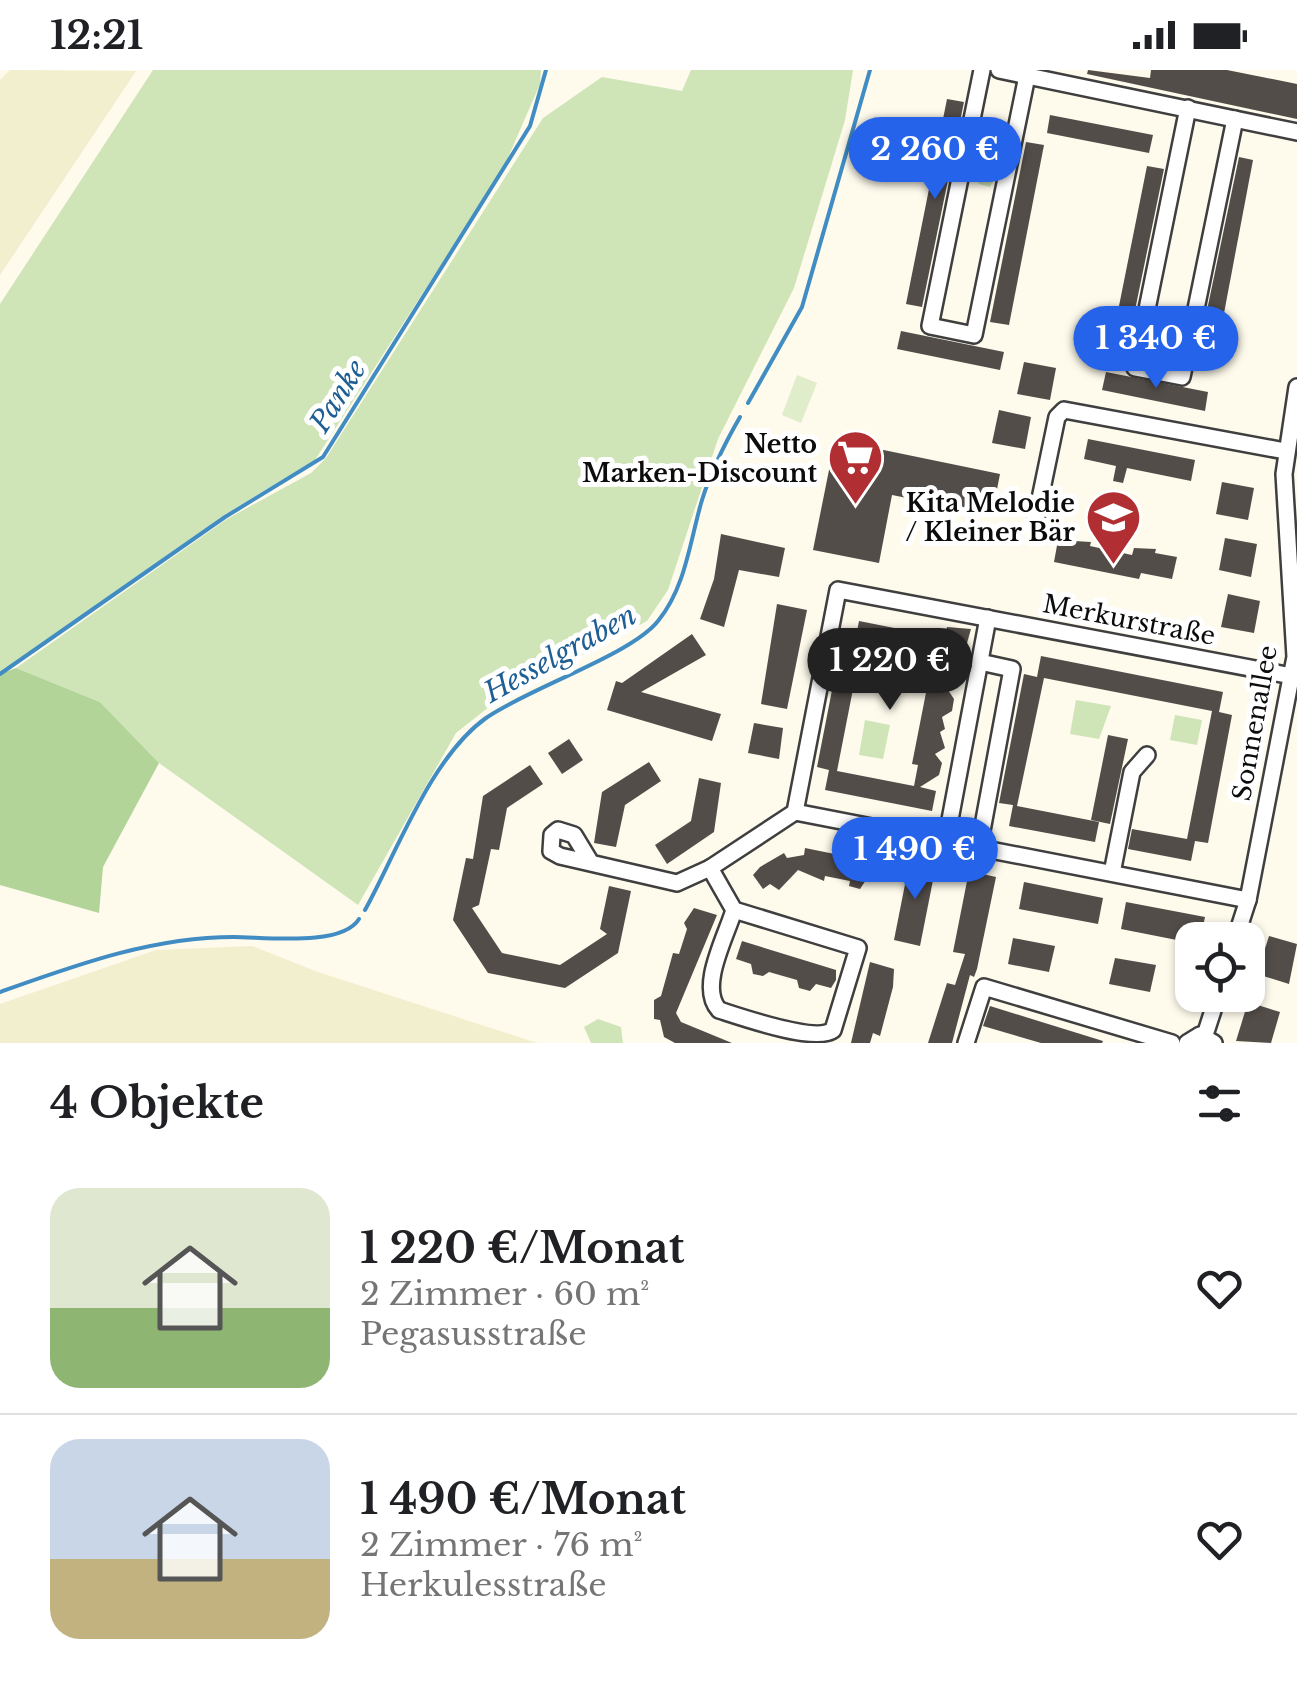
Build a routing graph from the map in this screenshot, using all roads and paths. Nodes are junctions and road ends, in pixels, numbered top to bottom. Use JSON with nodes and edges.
{"nodes":[{"id":1,"x":982,"y":70,"type":"edge"},
{"id":2,"x":1000,"y":70,"type":"edge"},
{"id":3,"x":1027,"y":76,"type":"junction"},
{"id":4,"x":1188,"y":108,"type":"junction"},
{"id":5,"x":1234,"y":119,"type":"junction"},
{"id":6,"x":1297,"y":132,"type":"edge"},
{"id":7,"x":1297,"y":386,"type":"edge"},
{"id":8,"x":1285,"y":451,"type":"junction"},
{"id":9,"x":1036,"y":518,"type":"dead end"},
{"id":10,"x":988,"y":618,"type":"junction"},
{"id":11,"x":980,"y":662,"type":"junction"},
{"id":12,"x":1292,"y":676,"type":"junction"},
{"id":13,"x":1147,"y":755,"type":"dead end"},
{"id":14,"x":795,"y":812,"type":"junction"},
{"id":15,"x":946,"y":841,"type":"junction"},
{"id":16,"x":978,"y":848,"type":"junction"},
{"id":17,"x":591,"y":863,"type":"dead end"},
{"id":18,"x":710,"y":868,"type":"junction"},
{"id":19,"x":1112,"y":873,"type":"junction"},
{"id":20,"x":1248,"y":900,"type":"junction"},
{"id":21,"x":734,"y":910,"type":"junction"},
{"id":22,"x":1241,"y":922,"type":"edge"},
{"id":23,"x":1215,"y":1012,"type":"edge"},
{"id":24,"x":1118,"y":1035,"type":"edge"},
{"id":25,"x":1210,"y":1039,"type":"edge"},
{"id":26,"x":966,"y":1043,"type":"edge"},
{"id":27,"x":1172,"y":1043,"type":"edge"},
{"id":28,"x":1187,"y":1043,"type":"edge"}],
"edges":[{"from":1,"to":3,"type":"street"},
{"from":2,"to":3,"type":"street"},
{"from":3,"to":4,"type":"street"},
{"from":4,"to":5,"type":"street"},
{"from":4,"to":5,"type":"street"},
{"from":5,"to":6,"type":"street"},
{"from":7,"to":8,"type":"street","name":"Sonnenallee"},
{"from":8,"to":9,"type":"street"},
{"from":8,"to":12,"type":"street","name":"Sonnenallee"},
{"from":10,"to":11,"type":"street"},
{"from":10,"to":12,"type":"street","name":"Merkurstraße"},
{"from":10,"to":14,"type":"street","name":"Merkurstraße"},
{"from":11,"to":15,"type":"street"},
{"from":11,"to":16,"type":"street"},
{"from":12,"to":20,"type":"street","name":"Sonnenallee"},
{"from":13,"to":19,"type":"street"},
{"from":14,"to":15,"type":"street"},
{"from":14,"to":18,"type":"street"},
{"from":15,"to":16,"type":"street"},
{"from":16,"to":19,"type":"street"},
{"from":17,"to":18,"type":"street"},
{"from":18,"to":21,"type":"street"},
{"from":19,"to":20,"type":"street"},
{"from":20,"to":22,"type":"street","name":"Sonnenallee"},
{"from":21,"to":21,"type":"street"},
{"from":23,"to":25,"type":"street"},
{"from":24,"to":26,"type":"street"},
{"from":24,"to":27,"type":"street"},
{"from":25,"to":28,"type":"street"}]}
